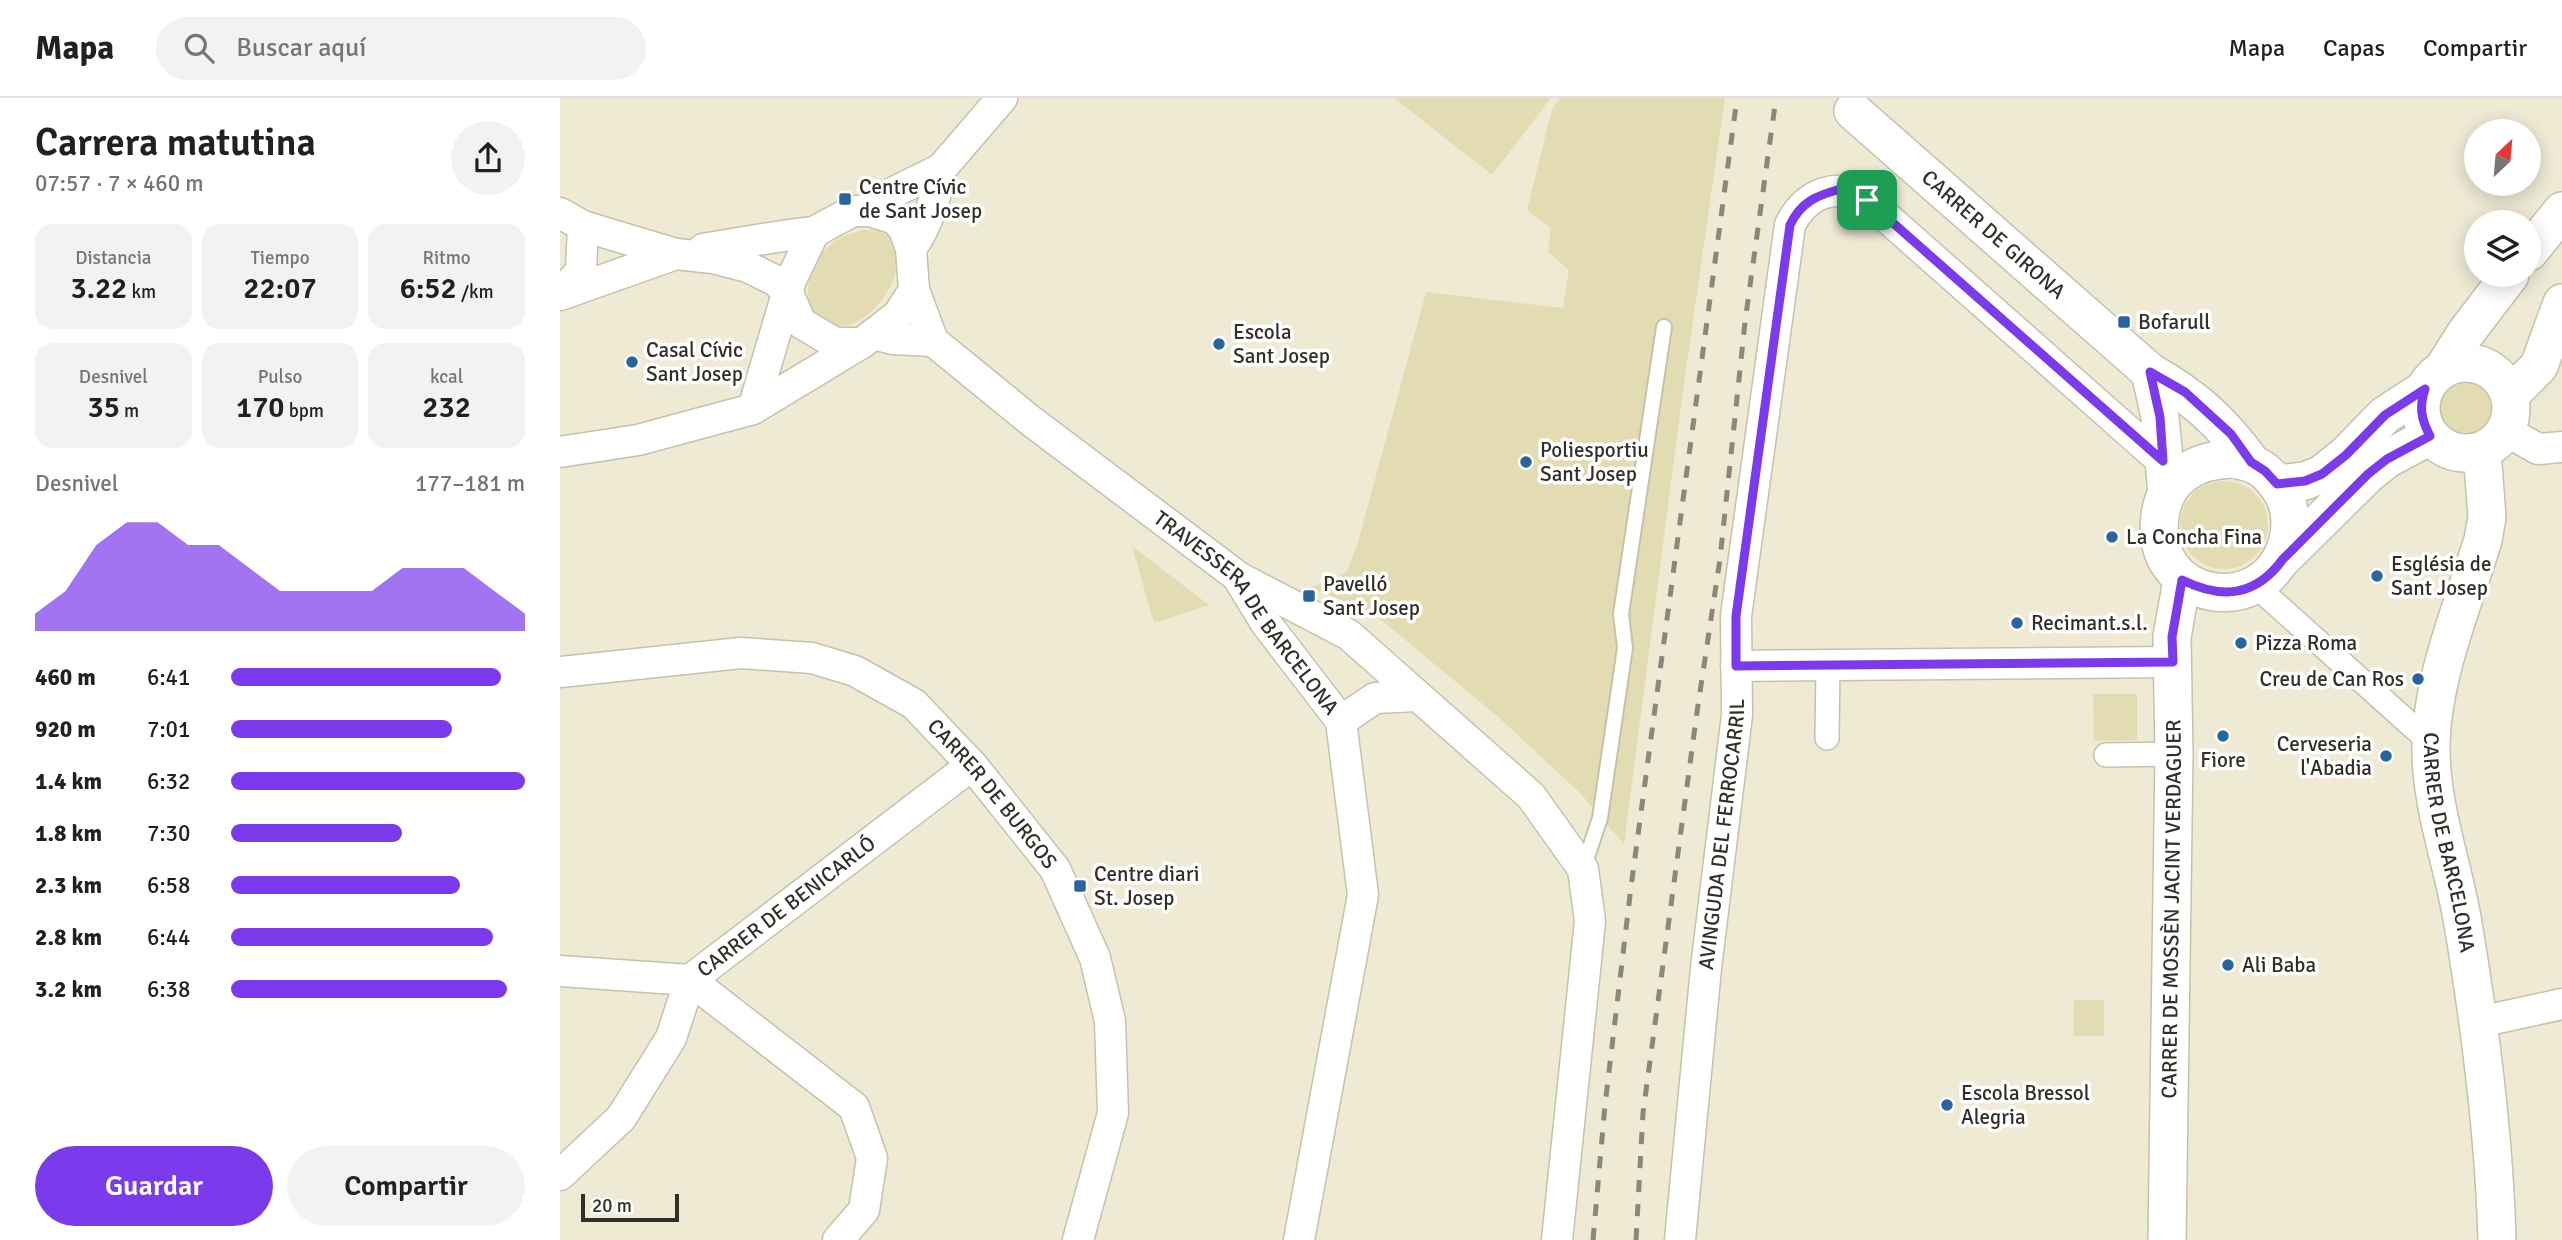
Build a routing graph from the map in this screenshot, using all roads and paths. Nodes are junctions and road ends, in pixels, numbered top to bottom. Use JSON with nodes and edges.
{"nodes":[{"id":1,"x":1002,"y":98,"type":"edge"},
{"id":2,"x":1848,"y":102,"type":"edge"},
{"id":3,"x":941,"y":169,"type":"junction"},
{"id":4,"x":870,"y":211,"type":"junction"},
{"id":5,"x":2562,"y":211,"type":"edge"},
{"id":6,"x":571,"y":220,"type":"edge"},
{"id":7,"x":814,"y":232,"type":"junction"},
{"id":8,"x":2541,"y":237,"type":"edge"},
{"id":9,"x":911,"y":248,"type":"junction"},
{"id":10,"x":676,"y":254,"type":"junction"},
{"id":11,"x":748,"y":267,"type":"junction"},
{"id":12,"x":2501,"y":287,"type":"edge"},
{"id":13,"x":914,"y":290,"type":"junction"},
{"id":14,"x":788,"y":293,"type":"junction"},
{"id":15,"x":560,"y":294,"type":"edge"},
{"id":16,"x":2562,"y":303,"type":"edge"},
{"id":17,"x":1664,"y":327,"type":"dead end"},
{"id":18,"x":774,"y":339,"type":"junction"},
{"id":19,"x":867,"y":339,"type":"junction"},
{"id":20,"x":933,"y":341,"type":"junction"},
{"id":21,"x":2150,"y":372,"type":"junction"},
{"id":22,"x":2434,"y":379,"type":"junction"},
{"id":23,"x":2510,"y":395,"type":"junction"},
{"id":24,"x":753,"y":409,"type":"junction"},
{"id":25,"x":2430,"y":436,"type":"junction"},
{"id":26,"x":2494,"y":441,"type":"junction"},
{"id":27,"x":2562,"y":447,"type":"edge"},
{"id":28,"x":560,"y":452,"type":"edge"},
{"id":29,"x":2264,"y":473,"type":"junction"},
{"id":30,"x":2165,"y":477,"type":"junction"},
{"id":31,"x":2283,"y":559,"type":"junction"},
{"id":32,"x":1237,"y":576,"type":"junction"},
{"id":33,"x":2182,"y":580,"type":"junction"},
{"id":34,"x":2256,"y":586,"type":"junction"},
{"id":35,"x":2173,"y":662,"type":"junction"},
{"id":36,"x":1828,"y":665,"type":"junction"},
{"id":37,"x":1736,"y":666,"type":"junction"},
{"id":38,"x":560,"y":672,"type":"edge"},
{"id":39,"x":1418,"y":696,"type":"junction"},
{"id":40,"x":1341,"y":721,"type":"junction"},
{"id":41,"x":1827,"y":738,"type":"dead end"},
{"id":42,"x":2431,"y":743,"type":"junction"},
{"id":43,"x":2174,"y":754,"type":"junction"},
{"id":44,"x":2106,"y":755,"type":"dead end"},
{"id":45,"x":972,"y":765,"type":"junction"},
{"id":46,"x":1583,"y":869,"type":"junction"},
{"id":47,"x":560,"y":971,"type":"edge"},
{"id":48,"x":690,"y":980,"type":"junction"},
{"id":49,"x":2562,"y":1004,"type":"edge"},
{"id":50,"x":2479,"y":1022,"type":"junction"},
{"id":51,"x":560,"y":1175,"type":"edge"},
{"id":52,"x":838,"y":1240,"type":"edge"},
{"id":53,"x":1078,"y":1240,"type":"edge"},
{"id":54,"x":1299,"y":1240,"type":"edge"},
{"id":55,"x":1557,"y":1240,"type":"edge"},
{"id":56,"x":1680,"y":1240,"type":"edge"},
{"id":57,"x":2167,"y":1240,"type":"edge"},
{"id":58,"x":2497,"y":1240,"type":"edge"}],
"edges":[{"from":1,"to":3,"type":"street"},
{"from":2,"to":21,"type":"street","name":"CARRER DE GIRONA"},
{"from":3,"to":4,"type":"street"},
{"from":3,"to":9,"type":"street"},
{"from":4,"to":7,"type":"street"},
{"from":4,"to":9,"type":"street"},
{"from":5,"to":8,"type":"street"},
{"from":6,"to":10,"type":"street"},
{"from":6,"to":15,"type":"street"},
{"from":7,"to":10,"type":"street"},
{"from":7,"to":14,"type":"street"},
{"from":9,"to":13,"type":"street"},
{"from":10,"to":11,"type":"street"},
{"from":10,"to":15,"type":"street"},
{"from":11,"to":14,"type":"street"},
{"from":11,"to":18,"type":"street"},
{"from":12,"to":22,"type":"street"},
{"from":13,"to":19,"type":"street"},
{"from":13,"to":20,"type":"street"},
{"from":14,"to":18,"type":"street"},
{"from":14,"to":19,"type":"street"},
{"from":16,"to":23,"type":"street"},
{"from":17,"to":46,"type":"lane"},
{"from":18,"to":24,"type":"street"},
{"from":19,"to":20,"type":"street"},
{"from":19,"to":24,"type":"street"},
{"from":20,"to":32,"type":"street","name":"TRAVESSERA DE BARCELONA"},
{"from":21,"to":29,"type":"street","name":"CARRER DE GIRONA"},
{"from":21,"to":30,"type":"street"},
{"from":22,"to":23,"type":"street"},
{"from":22,"to":25,"type":"street"},
{"from":22,"to":29,"type":"street"},
{"from":23,"to":26,"type":"street","name":"CARRER DE BARCELONA"},
{"from":24,"to":28,"type":"street"},
{"from":25,"to":26,"type":"street"},
{"from":25,"to":31,"type":"street"},
{"from":26,"to":27,"type":"street"},
{"from":26,"to":42,"type":"street","name":"CARRER DE BARCELONA"},
{"from":29,"to":30,"type":"street"},
{"from":29,"to":31,"type":"street"},
{"from":30,"to":33,"type":"street"},
{"from":30,"to":37,"type":"street","name":"AVINGUDA DEL FERROCARRIL"},
{"from":31,"to":34,"type":"street"},
{"from":32,"to":39,"type":"street"},
{"from":32,"to":40,"type":"street","name":"TRAVESSERA DE BARCELONA"},
{"from":33,"to":34,"type":"street"},
{"from":33,"to":35,"type":"street","name":"CARRER DE MOSSÈN JACINT VERDAGUER"},
{"from":34,"to":42,"type":"street"},
{"from":35,"to":36,"type":"street"},
{"from":35,"to":43,"type":"street","name":"CARRER DE MOSSÈN JACINT VERDAGUER"},
{"from":36,"to":37,"type":"street"},
{"from":36,"to":41,"type":"street"},
{"from":37,"to":56,"type":"street","name":"AVINGUDA DEL FERROCARRIL"},
{"from":38,"to":45,"type":"street","name":"CARRER DE BURGOS"},
{"from":39,"to":40,"type":"street"},
{"from":39,"to":46,"type":"street"},
{"from":40,"to":54,"type":"street","name":"TRAVESSERA DE BARCELONA"},
{"from":42,"to":50,"type":"street","name":"CARRER DE BARCELONA"},
{"from":43,"to":44,"type":"street"},
{"from":43,"to":57,"type":"street","name":"CARRER DE MOSSÈN JACINT VERDAGUER"},
{"from":45,"to":48,"type":"street","name":"CARRER DE BENICARLÓ"},
{"from":45,"to":53,"type":"street","name":"CARRER DE BURGOS"},
{"from":46,"to":55,"type":"street"},
{"from":47,"to":48,"type":"street"},
{"from":48,"to":51,"type":"street","name":"CARRER DE BENICARLÓ"},
{"from":48,"to":52,"type":"street"},
{"from":49,"to":50,"type":"street"},
{"from":50,"to":58,"type":"street","name":"CARRER DE BARCELONA"}]}
